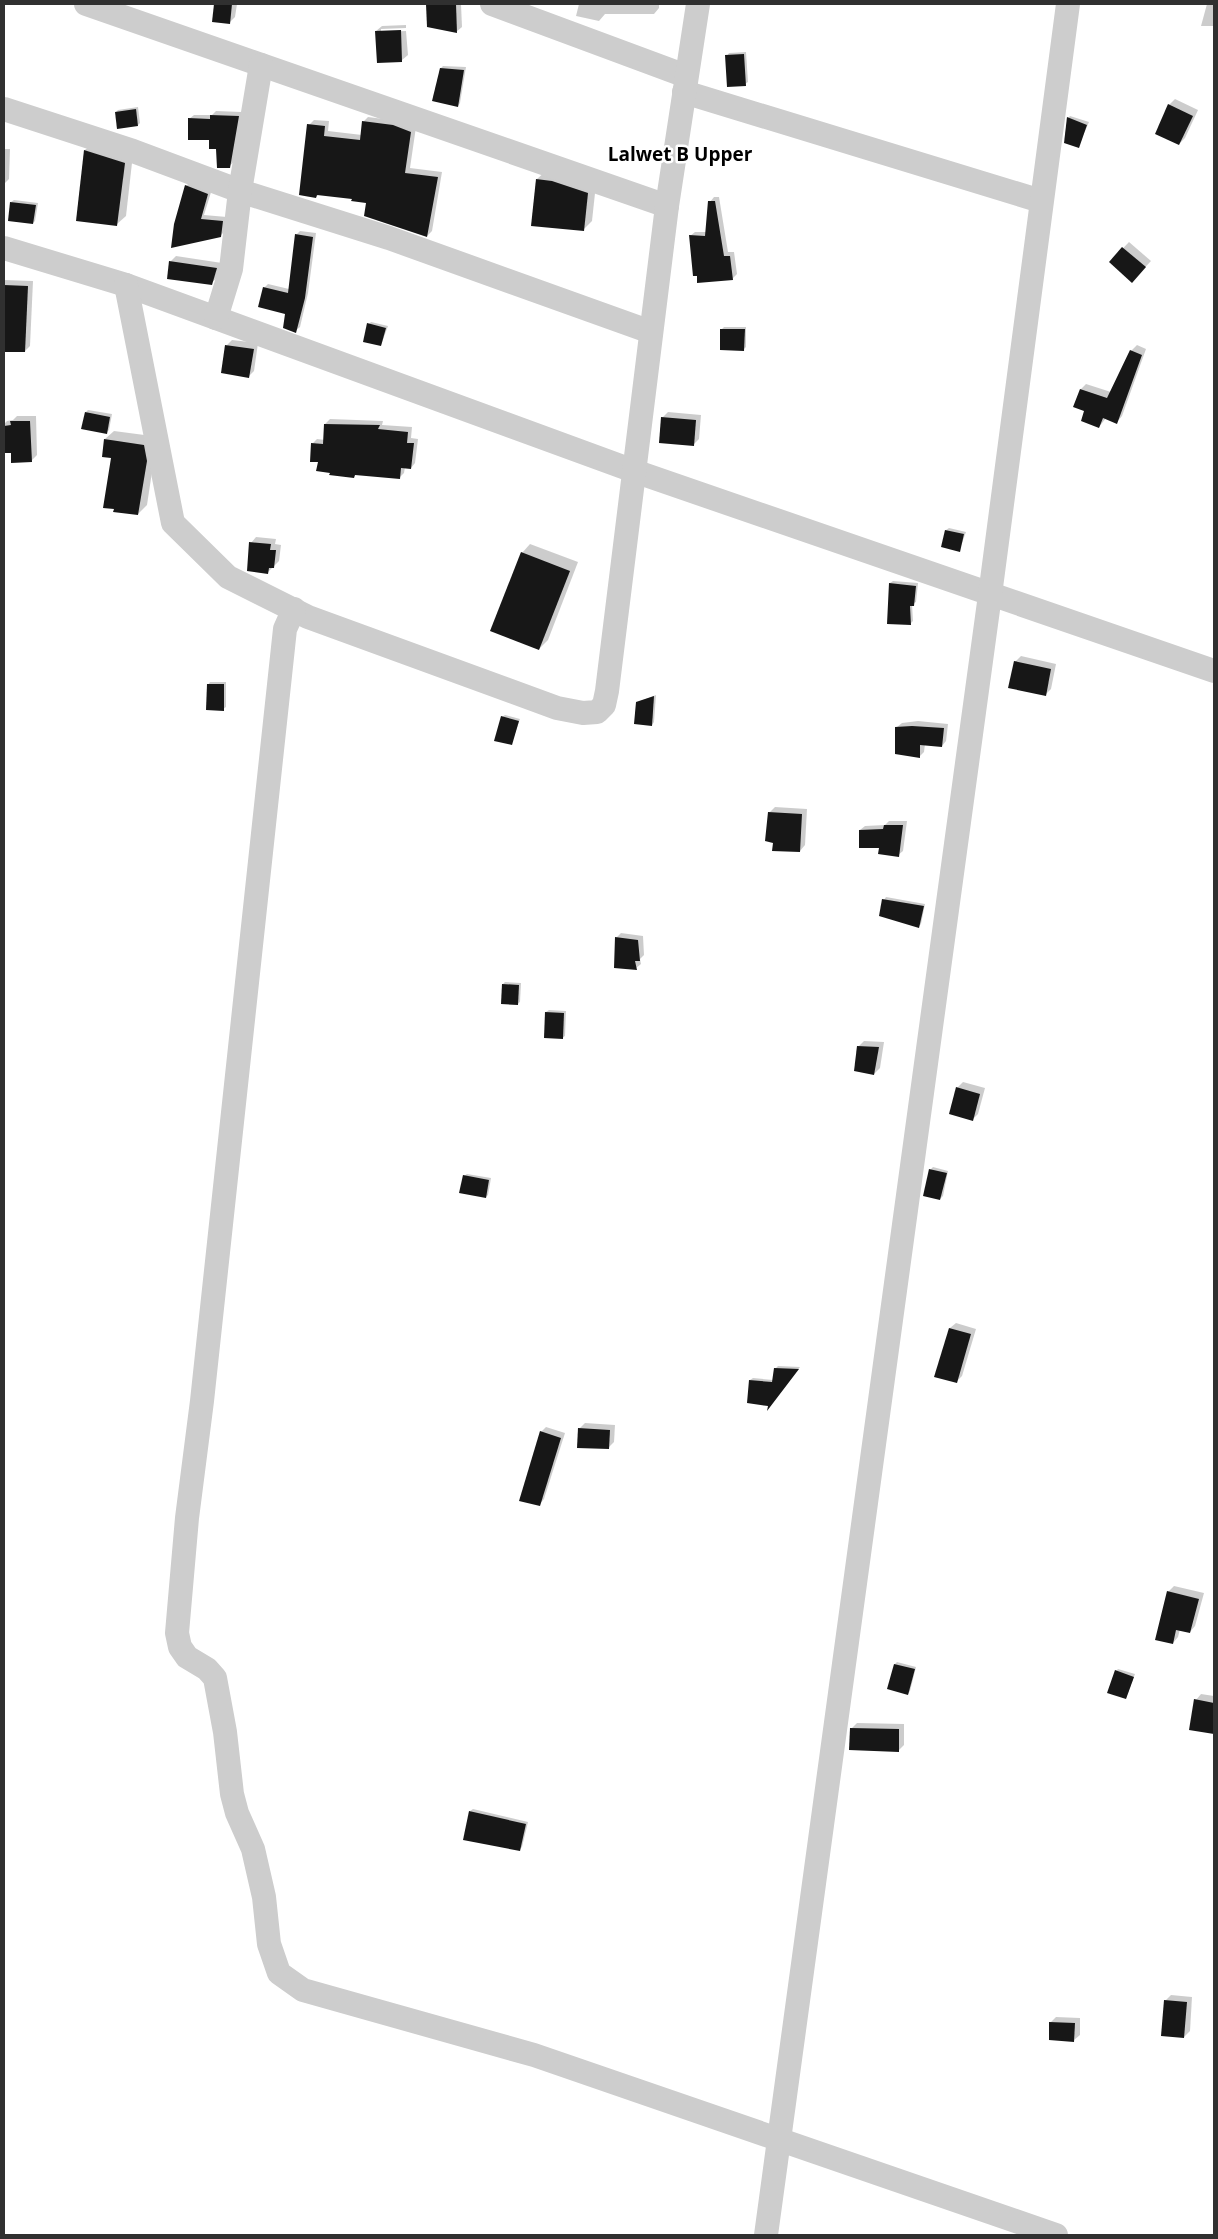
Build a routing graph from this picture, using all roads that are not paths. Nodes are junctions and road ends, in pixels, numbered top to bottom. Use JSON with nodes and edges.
{"nodes":[{"id":1,"x":86,"y":4,"type":"edge"},
{"id":2,"x":492,"y":4,"type":"edge"},
{"id":3,"x":698,"y":4,"type":"edge"},
{"id":4,"x":1068,"y":4,"type":"edge"},
{"id":5,"x":261,"y":65,"type":"junction"},
{"id":6,"x":685,"y":84,"type":"junction"},
{"id":7,"x":4,"y":110,"type":"edge"},
{"id":8,"x":240,"y":192,"type":"junction"},
{"id":9,"x":1040,"y":201,"type":"junction"},
{"id":10,"x":667,"y":206,"type":"junction"},
{"id":11,"x":4,"y":248,"type":"edge"},
{"id":12,"x":126,"y":285,"type":"junction"},
{"id":13,"x":216,"y":318,"type":"junction"},
{"id":14,"x":651,"y":332,"type":"junction"},
{"id":15,"x":634,"y":470,"type":"junction"},
{"id":16,"x":990,"y":595,"type":"junction"},
{"id":17,"x":294,"y":608,"type":"junction"},
{"id":18,"x":1214,"y":671,"type":"edge"},
{"id":19,"x":780,"y":2141,"type":"junction"},
{"id":20,"x":766,"y":2235,"type":"edge"},
{"id":21,"x":1056,"y":2235,"type":"edge"}],
"edges":[{"from":1,"to":5,"type":"street"},
{"from":2,"to":6,"type":"street"},
{"from":3,"to":6,"type":"street"},
{"from":4,"to":9,"type":"street"},
{"from":5,"to":8,"type":"street"},
{"from":5,"to":10,"type":"street"},
{"from":6,"to":9,"type":"street"},
{"from":6,"to":10,"type":"street"},
{"from":7,"to":8,"type":"street"},
{"from":8,"to":13,"type":"street"},
{"from":8,"to":14,"type":"street"},
{"from":9,"to":16,"type":"street"},
{"from":10,"to":14,"type":"street"},
{"from":11,"to":12,"type":"street"},
{"from":12,"to":13,"type":"street"},
{"from":12,"to":17,"type":"street"},
{"from":13,"to":15,"type":"street"},
{"from":14,"to":15,"type":"street"},
{"from":15,"to":16,"type":"street"},
{"from":15,"to":17,"type":"street"},
{"from":16,"to":18,"type":"street"},
{"from":16,"to":19,"type":"street"},
{"from":17,"to":19,"type":"street"},
{"from":19,"to":20,"type":"street"},
{"from":19,"to":21,"type":"street"}]}
